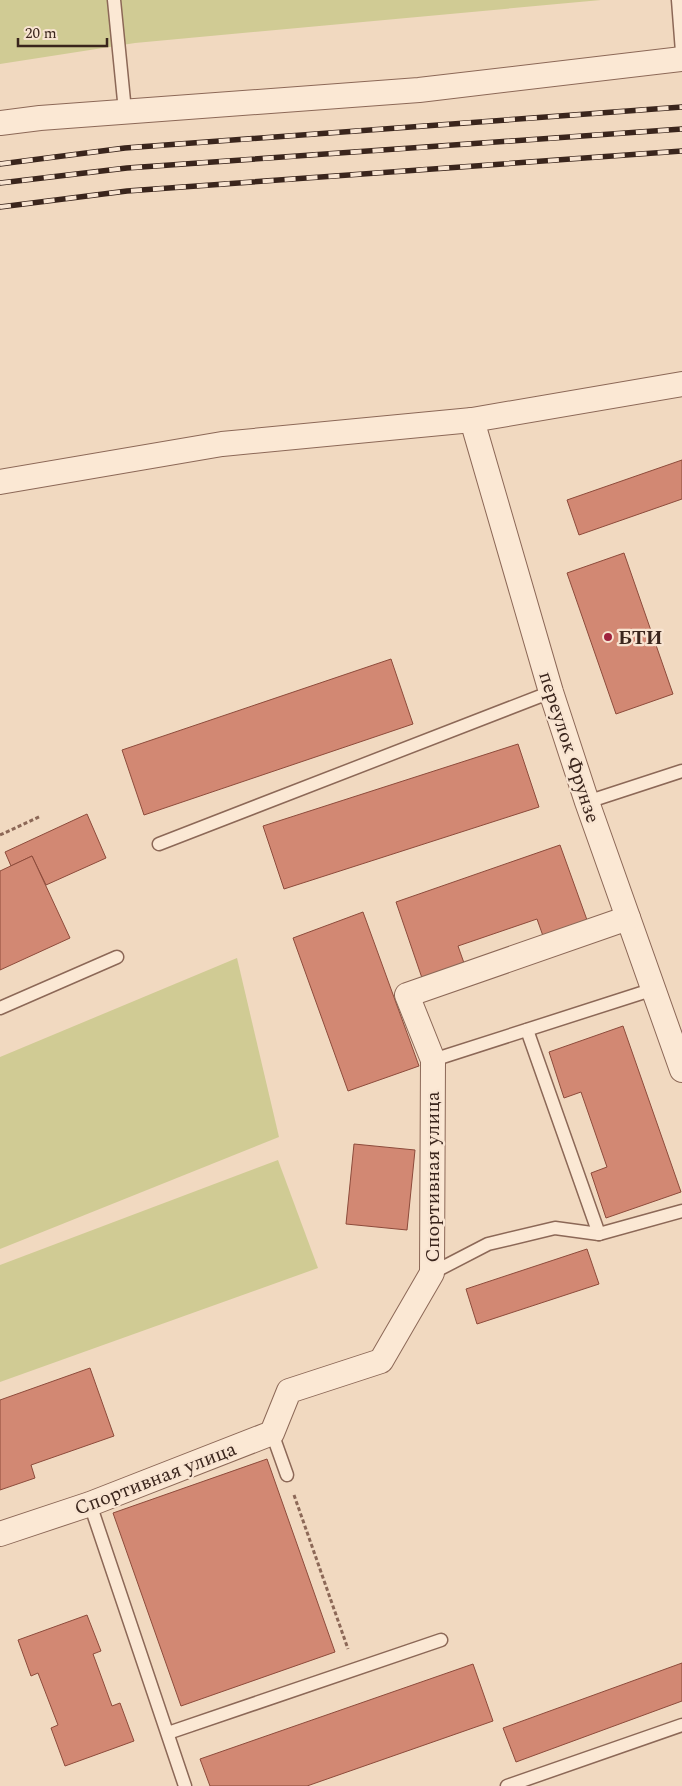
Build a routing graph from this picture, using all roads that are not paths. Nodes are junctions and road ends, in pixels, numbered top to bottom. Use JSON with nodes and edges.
{"nodes":[{"id":1,"x":114,"y":0,"type":"edge"},
{"id":2,"x":678,"y":0,"type":"edge"},
{"id":3,"x":682,"y":52,"type":"edge"},
{"id":4,"x":682,"y":59,"type":"edge"},
{"id":5,"x":125,"y":112,"type":"junction"},
{"id":6,"x":0,"y":123,"type":"edge"},
{"id":7,"x":682,"y":384,"type":"edge"},
{"id":8,"x":472,"y":420,"type":"junction"},
{"id":9,"x":0,"y":482,"type":"edge"},
{"id":10,"x":551,"y":692,"type":"junction"},
{"id":11,"x":682,"y":771,"type":"edge"},
{"id":12,"x":587,"y":802,"type":"junction"},
{"id":13,"x":159,"y":844,"type":"dead end"},
{"id":14,"x":628,"y":918,"type":"junction"},
{"id":15,"x":117,"y":957,"type":"dead end"},
{"id":16,"x":654,"y":989,"type":"junction"},
{"id":17,"x":0,"y":1008,"type":"edge"},
{"id":18,"x":527,"y":1030,"type":"junction"},
{"id":19,"x":433,"y":1060,"type":"junction"},
{"id":20,"x":682,"y":1070,"type":"edge"},
{"id":21,"x":682,"y":1211,"type":"edge"},
{"id":22,"x":599,"y":1234,"type":"junction"},
{"id":23,"x":432,"y":1273,"type":"junction"},
{"id":24,"x":272,"y":1433,"type":"junction"},
{"id":25,"x":287,"y":1476,"type":"road end"},
{"id":26,"x":90,"y":1504,"type":"junction"},
{"id":27,"x":0,"y":1534,"type":"edge"},
{"id":28,"x":441,"y":1640,"type":"dead end"},
{"id":29,"x":682,"y":1725,"type":"edge"},
{"id":30,"x":168,"y":1733,"type":"junction"},
{"id":31,"x":185,"y":1786,"type":"edge"},
{"id":32,"x":507,"y":1786,"type":"edge"}],
"edges":[{"from":1,"to":5,"type":"lane"},
{"from":2,"to":3,"type":"lane"},
{"from":4,"to":5,"type":"street"},
{"from":5,"to":6,"type":"street"},
{"from":7,"to":8,"type":"street"},
{"from":8,"to":9,"type":"street"},
{"from":8,"to":10,"type":"street","name":"переулок Фрунзе"},
{"from":10,"to":12,"type":"street","name":"переулок Фрунзе"},
{"from":10,"to":13,"type":"lane"},
{"from":11,"to":12,"type":"lane"},
{"from":12,"to":14,"type":"street","name":"переулок Фрунзе"},
{"from":14,"to":16,"type":"street","name":"переулок Фрунзе"},
{"from":14,"to":19,"type":"street","name":"Спортивная улица"},
{"from":15,"to":17,"type":"lane"},
{"from":16,"to":18,"type":"lane"},
{"from":16,"to":20,"type":"street","name":"переулок Фрунзе"},
{"from":18,"to":19,"type":"lane"},
{"from":18,"to":22,"type":"lane"},
{"from":19,"to":23,"type":"street","name":"Спортивная улица"},
{"from":21,"to":22,"type":"lane"},
{"from":22,"to":23,"type":"lane"},
{"from":23,"to":24,"type":"street","name":"Спортивная улица"},
{"from":24,"to":25,"type":"lane"},
{"from":24,"to":26,"type":"street","name":"Спортивная улица"},
{"from":26,"to":27,"type":"street","name":"Спортивная улица"},
{"from":26,"to":30,"type":"lane"},
{"from":28,"to":30,"type":"lane"},
{"from":29,"to":32,"type":"lane"},
{"from":30,"to":31,"type":"lane"}]}
